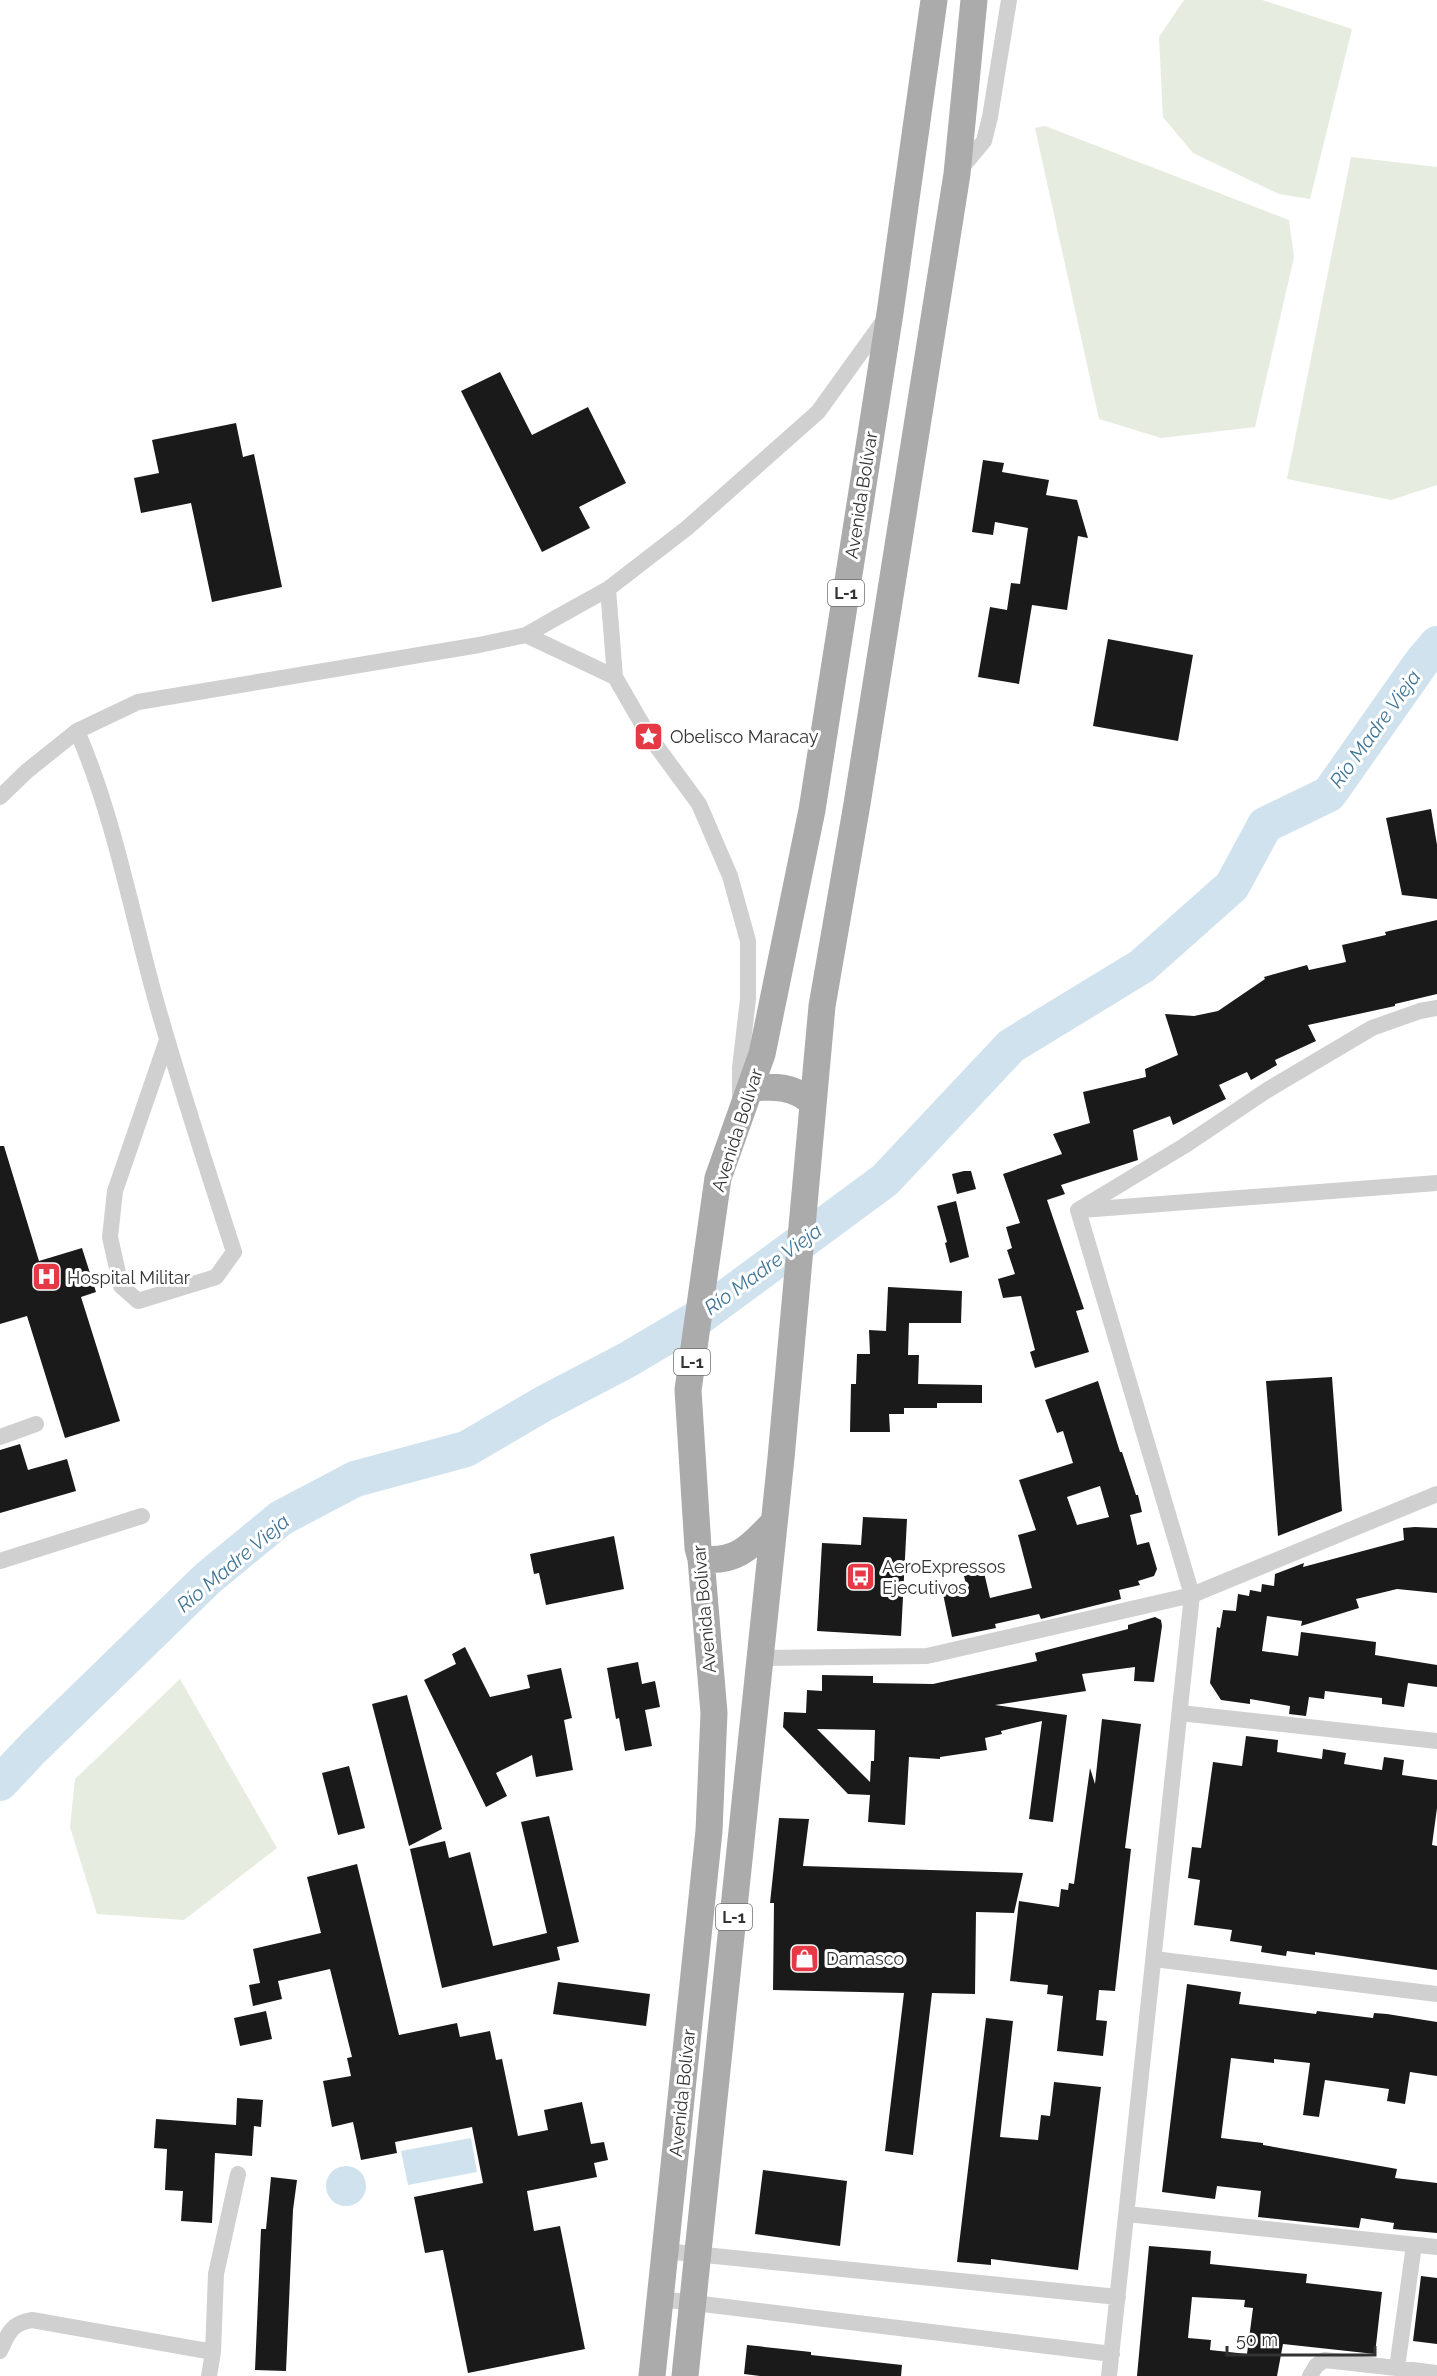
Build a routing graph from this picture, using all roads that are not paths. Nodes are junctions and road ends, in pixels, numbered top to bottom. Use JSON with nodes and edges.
{"nodes":[{"id":1,"x":934,"y":0,"type":"edge"},
{"id":2,"x":974,"y":0,"type":"edge"},
{"id":3,"x":1009,"y":0,"type":"edge"},
{"id":4,"x":957,"y":174,"type":"junction"},
{"id":5,"x":890,"y":313,"type":"junction"},
{"id":6,"x":608,"y":589,"type":"junction"},
{"id":7,"x":526,"y":635,"type":"junction"},
{"id":8,"x":615,"y":677,"type":"junction"},
{"id":9,"x":77,"y":731,"type":"junction"},
{"id":10,"x":0,"y":797,"type":"edge"},
{"id":11,"x":1437,"y":1008,"type":"edge"},
{"id":12,"x":167,"y":1040,"type":"junction"},
{"id":13,"x":751,"y":1088,"type":"junction"},
{"id":14,"x":813,"y":1103,"type":"junction"},
{"id":15,"x":740,"y":1118,"type":"junction"},
{"id":16,"x":1437,"y":1183,"type":"edge"},
{"id":17,"x":1078,"y":1210,"type":"junction"},
{"id":18,"x":36,"y":1424,"type":"dead end"},
{"id":19,"x":0,"y":1437,"type":"edge"},
{"id":20,"x":1437,"y":1494,"type":"edge"},
{"id":21,"x":142,"y":1516,"type":"dead end"},
{"id":22,"x":773,"y":1522,"type":"junction"},
{"id":23,"x":699,"y":1554,"type":"junction"},
{"id":24,"x":0,"y":1561,"type":"edge"},
{"id":25,"x":1192,"y":1595,"type":"junction"},
{"id":26,"x":761,"y":1658,"type":"junction"},
{"id":27,"x":1180,"y":1713,"type":"junction"},
{"id":28,"x":1437,"y":1741,"type":"edge"},
{"id":29,"x":1154,"y":1959,"type":"junction"},
{"id":30,"x":1437,"y":1994,"type":"edge"},
{"id":31,"x":238,"y":2174,"type":"dead end"},
{"id":32,"x":1127,"y":2214,"type":"junction"},
{"id":33,"x":1414,"y":2245,"type":"junction"},
{"id":34,"x":1437,"y":2247,"type":"edge"},
{"id":35,"x":665,"y":2251,"type":"junction"},
{"id":36,"x":699,"y":2255,"type":"junction"},
{"id":37,"x":1118,"y":2297,"type":"junction"},
{"id":38,"x":661,"y":2299,"type":"junction"},
{"id":39,"x":693,"y":2303,"type":"junction"},
{"id":40,"x":0,"y":2351,"type":"edge"},
{"id":41,"x":213,"y":2352,"type":"junction"},
{"id":42,"x":1112,"y":2354,"type":"junction"},
{"id":43,"x":1397,"y":2368,"type":"junction"},
{"id":44,"x":1437,"y":2373,"type":"edge"},
{"id":45,"x":209,"y":2376,"type":"edge"},
{"id":46,"x":652,"y":2376,"type":"edge"},
{"id":47,"x":685,"y":2376,"type":"edge"},
{"id":48,"x":1109,"y":2376,"type":"edge"},
{"id":49,"x":1310,"y":2376,"type":"edge"}],
"edges":[{"from":1,"to":5,"type":"main road","name":"Avenida Bolívar","number":"L-1"},
{"from":2,"to":4,"type":"main road","name":"Avenida Bolívar","number":"L-1"},
{"from":3,"to":4,"type":"street"},
{"from":4,"to":14,"type":"main road","name":"Avenida Bolívar","number":"L-1"},
{"from":5,"to":6,"type":"street"},
{"from":5,"to":13,"type":"main road","name":"Avenida Bolívar","number":"L-1"},
{"from":6,"to":7,"type":"street"},
{"from":6,"to":8,"type":"street"},
{"from":7,"to":8,"type":"street"},
{"from":7,"to":9,"type":"street"},
{"from":8,"to":15,"type":"street"},
{"from":9,"to":10,"type":"street"},
{"from":9,"to":12,"type":"street"},
{"from":11,"to":17,"type":"street"},
{"from":12,"to":12,"type":"street"},
{"from":13,"to":14,"type":"main road"},
{"from":13,"to":15,"type":"main road","name":"Avenida Bolívar","number":"L-1"},
{"from":14,"to":22,"type":"main road","name":"Avenida Bolívar","number":"L-1"},
{"from":15,"to":23,"type":"main road","name":"Avenida Bolívar","number":"L-1"},
{"from":16,"to":17,"type":"street"},
{"from":17,"to":25,"type":"street"},
{"from":18,"to":19,"type":"street"},
{"from":20,"to":25,"type":"street"},
{"from":21,"to":24,"type":"street"},
{"from":22,"to":23,"type":"main road"},
{"from":22,"to":26,"type":"main road","name":"Avenida Bolívar","number":"L-1"},
{"from":23,"to":35,"type":"main road","name":"Avenida Bolívar","number":"L-1"},
{"from":25,"to":26,"type":"street"},
{"from":25,"to":27,"type":"street"},
{"from":26,"to":36,"type":"main road","name":"Avenida Bolívar","number":"L-1"},
{"from":27,"to":28,"type":"street"},
{"from":27,"to":29,"type":"street"},
{"from":29,"to":30,"type":"street"},
{"from":29,"to":32,"type":"street"},
{"from":31,"to":41,"type":"street"},
{"from":32,"to":33,"type":"street"},
{"from":32,"to":37,"type":"street"},
{"from":33,"to":34,"type":"street"},
{"from":33,"to":43,"type":"street"},
{"from":35,"to":36,"type":"street"},
{"from":35,"to":38,"type":"main road","name":"Avenida Bolívar","number":"L-1"},
{"from":36,"to":37,"type":"street"},
{"from":36,"to":39,"type":"main road","name":"Avenida Bolívar","number":"L-1"},
{"from":37,"to":42,"type":"street"},
{"from":38,"to":39,"type":"street"},
{"from":38,"to":46,"type":"main road","name":"Avenida Bolívar","number":"L-1"},
{"from":39,"to":42,"type":"street"},
{"from":39,"to":47,"type":"main road","name":"Avenida Bolívar","number":"L-1"},
{"from":40,"to":41,"type":"street"},
{"from":41,"to":45,"type":"street"},
{"from":42,"to":48,"type":"street"},
{"from":43,"to":44,"type":"street"},
{"from":43,"to":49,"type":"street"}]}
